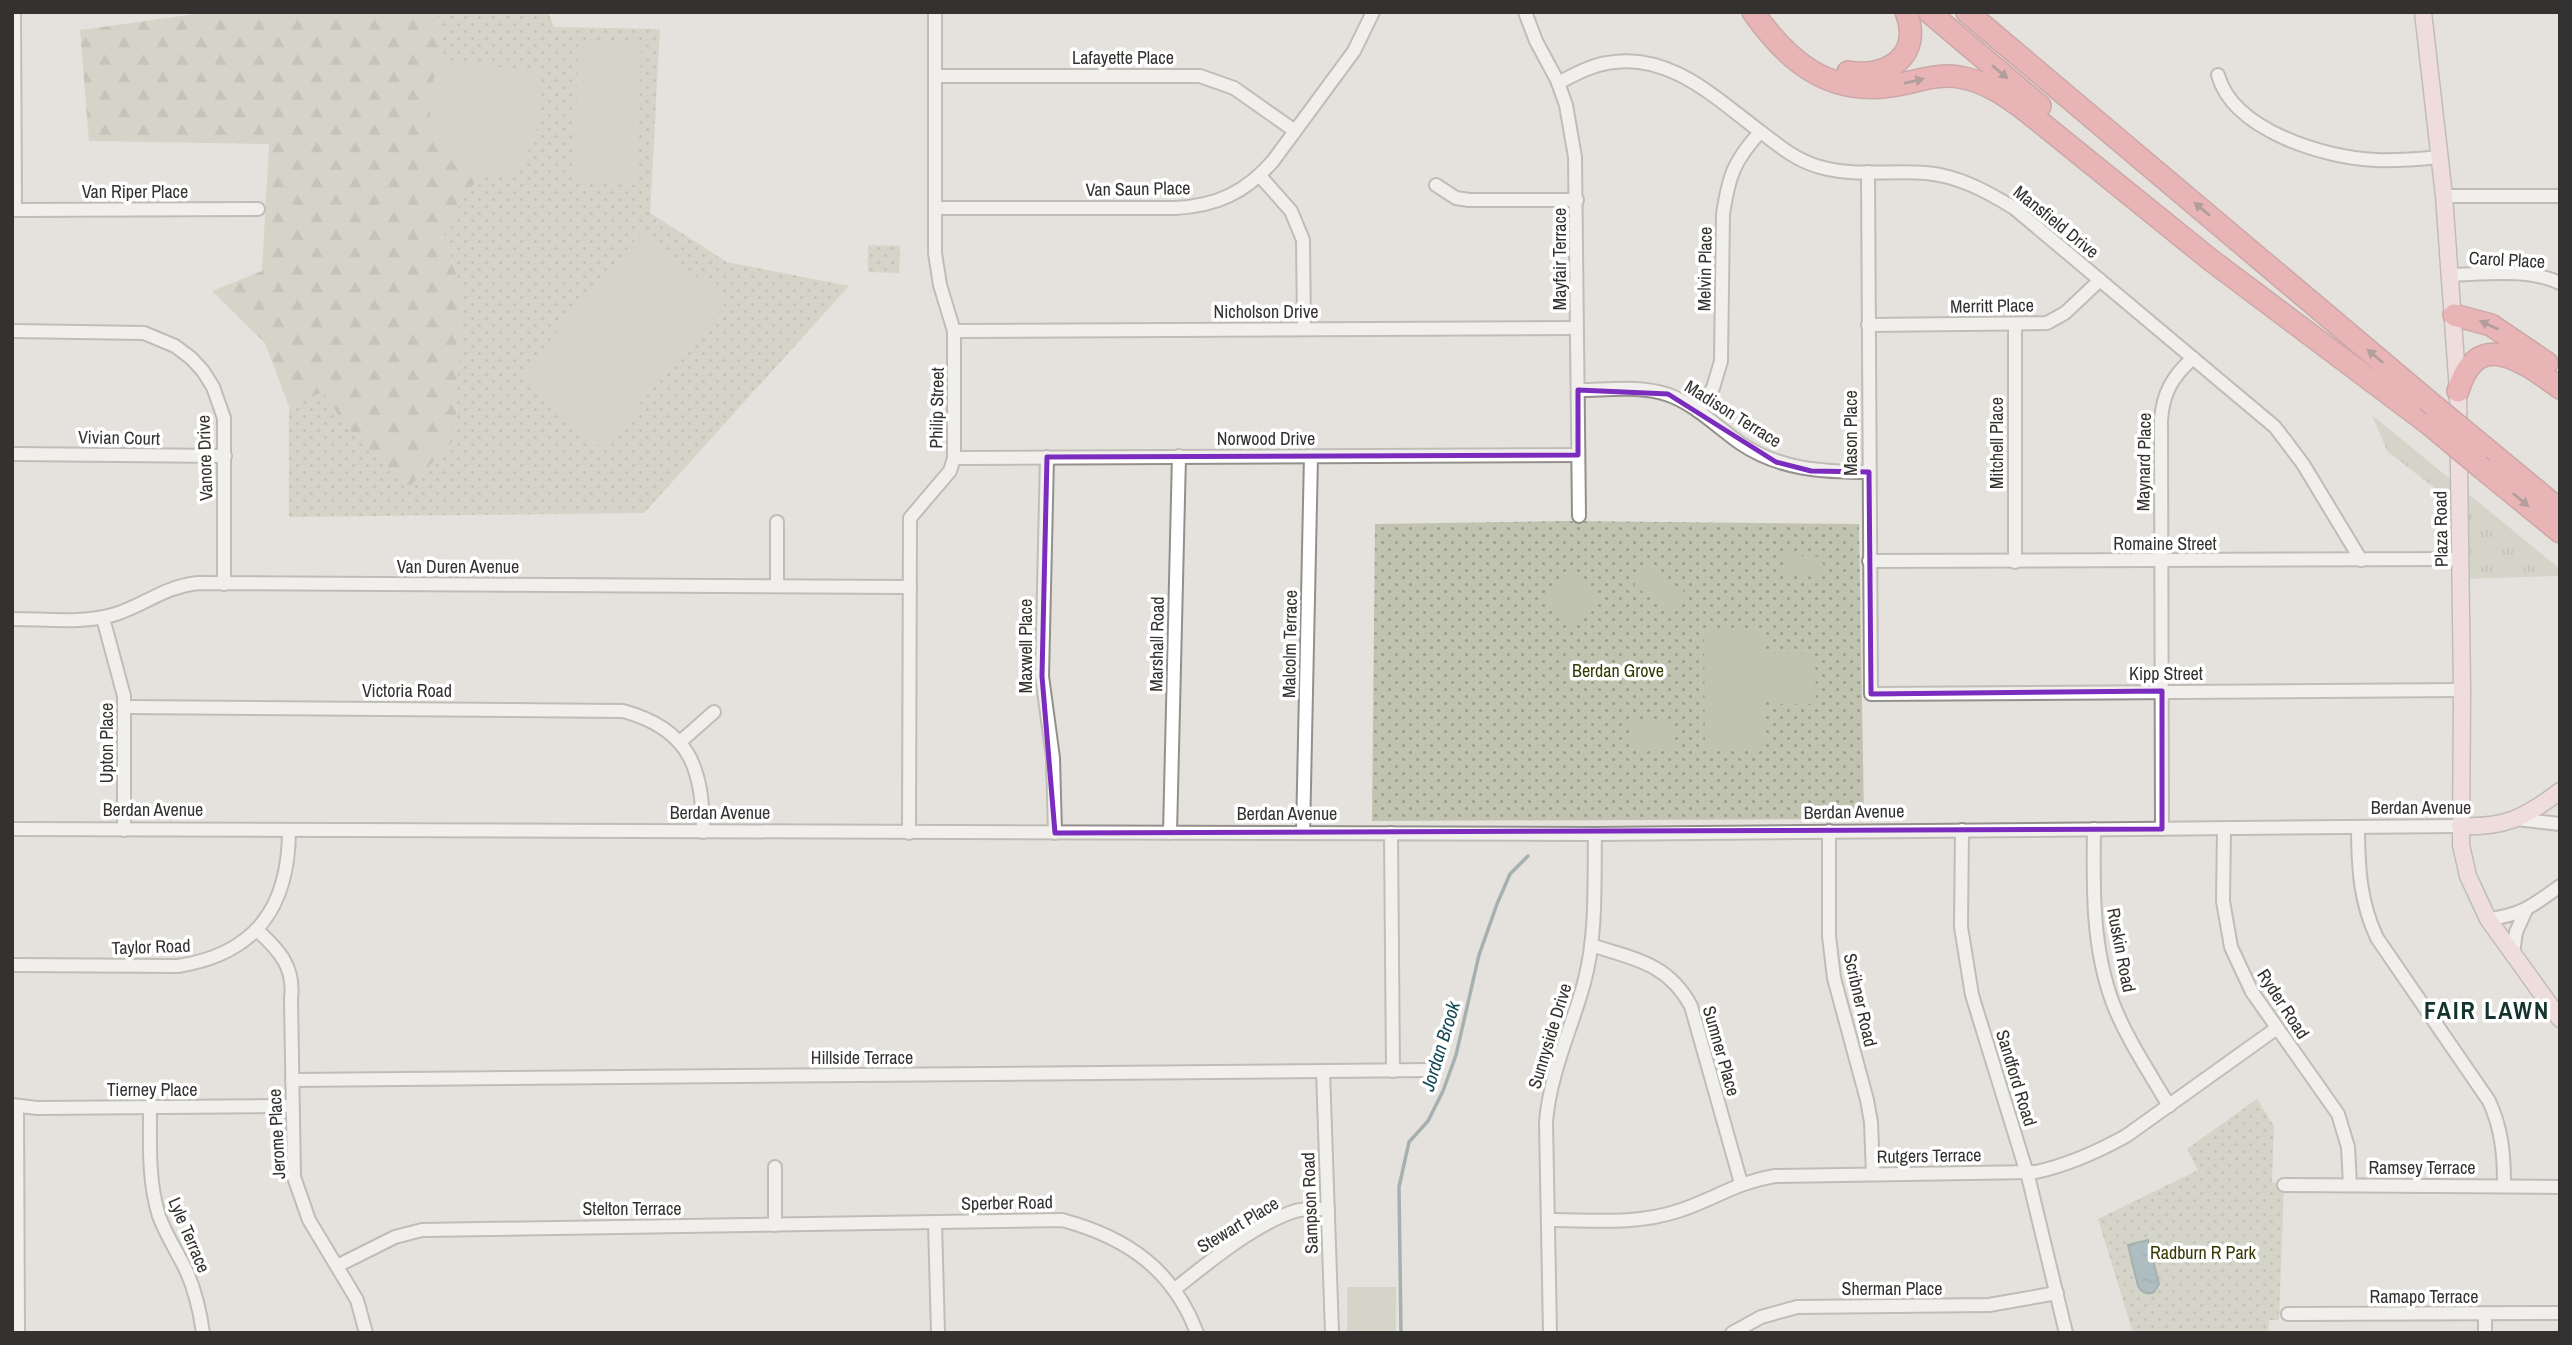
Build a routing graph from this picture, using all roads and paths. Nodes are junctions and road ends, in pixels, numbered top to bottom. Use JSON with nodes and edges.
{"nodes":[{"id":1,"x":14,"y":12,"type":"edge"},
{"id":2,"x":935,"y":12,"type":"edge"},
{"id":3,"x":1373,"y":12,"type":"edge"},
{"id":4,"x":1525,"y":12,"type":"edge"},
{"id":5,"x":1753,"y":12,"type":"edge"},
{"id":6,"x":1773,"y":12,"type":"edge"},
{"id":7,"x":1906,"y":12,"type":"edge"},
{"id":8,"x":1929,"y":12,"type":"edge"},
{"id":9,"x":1967,"y":12,"type":"edge"},
{"id":10,"x":2423,"y":12,"type":"edge"},
{"id":11,"x":2218,"y":75,"type":"dead end"},
{"id":12,"x":935,"y":76,"type":"junction"},
{"id":13,"x":13,"y":79,"type":"edge"},
{"id":14,"x":1558,"y":83,"type":"junction"},
{"id":15,"x":1295,"y":131,"type":"junction"},
{"id":16,"x":1760,"y":132,"type":"junction"},
{"id":17,"x":2441,"y":157,"type":"junction"},
{"id":18,"x":1868,"y":172,"type":"junction"},
{"id":19,"x":1260,"y":176,"type":"junction"},
{"id":20,"x":1436,"y":185,"type":"dead end"},
{"id":21,"x":2444,"y":196,"type":"junction"},
{"id":22,"x":2560,"y":196,"type":"edge"},
{"id":23,"x":1577,"y":200,"type":"junction"},
{"id":24,"x":935,"y":208,"type":"junction"},
{"id":25,"x":258,"y":209,"type":"dead end"},
{"id":26,"x":14,"y":211,"type":"edge"},
{"id":27,"x":2451,"y":275,"type":"junction"},
{"id":28,"x":2100,"y":279,"type":"junction"},
{"id":29,"x":2560,"y":283,"type":"edge"},
{"id":30,"x":2454,"y":315,"type":"junction"},
{"id":31,"x":1868,"y":324,"type":"junction"},
{"id":32,"x":2015,"y":324,"type":"junction"},
{"id":33,"x":1577,"y":328,"type":"junction"},
{"id":34,"x":1304,"y":329,"type":"junction"},
{"id":35,"x":12,"y":331,"type":"edge"},
{"id":36,"x":954,"y":331,"type":"junction"},
{"id":37,"x":2193,"y":358,"type":"junction"},
{"id":38,"x":2560,"y":373,"type":"edge"},
{"id":39,"x":2560,"y":388,"type":"edge"},
{"id":40,"x":1578,"y":390,"type":"junction"},
{"id":41,"x":2458,"y":391,"type":"junction"},
{"id":42,"x":1698,"y":411,"type":"junction"},
{"id":43,"x":2429,"y":424,"type":"junction"},
{"id":44,"x":2484,"y":443,"type":"junction"},
{"id":45,"x":12,"y":454,"type":"edge"},
{"id":46,"x":1578,"y":455,"type":"junction"},
{"id":47,"x":225,"y":456,"type":"junction"},
{"id":48,"x":1178,"y":456,"type":"junction"},
{"id":49,"x":1311,"y":456,"type":"junction"},
{"id":50,"x":1047,"y":457,"type":"junction"},
{"id":51,"x":954,"y":458,"type":"junction"},
{"id":52,"x":1869,"y":472,"type":"junction"},
{"id":53,"x":2560,"y":493,"type":"edge"},
{"id":54,"x":2560,"y":510,"type":"edge"},
{"id":55,"x":1579,"y":516,"type":"dead end"},
{"id":56,"x":778,"y":522,"type":"dead end"},
{"id":57,"x":2560,"y":532,"type":"edge"},
{"id":58,"x":2461,"y":559,"type":"junction"},
{"id":59,"x":2361,"y":560,"type":"junction"},
{"id":60,"x":1869,"y":561,"type":"junction"},
{"id":61,"x":2161,"y":561,"type":"junction"},
{"id":62,"x":2015,"y":562,"type":"junction"},
{"id":63,"x":224,"y":584,"type":"junction"},
{"id":64,"x":777,"y":586,"type":"junction"},
{"id":65,"x":910,"y":587,"type":"junction"},
{"id":66,"x":103,"y":618,"type":"junction"},
{"id":67,"x":12,"y":619,"type":"edge"},
{"id":68,"x":2462,"y":690,"type":"junction"},
{"id":69,"x":2162,"y":691,"type":"junction"},
{"id":70,"x":1871,"y":694,"type":"joint"},
{"id":71,"x":125,"y":707,"type":"junction"},
{"id":72,"x":714,"y":712,"type":"dead end"},
{"id":73,"x":680,"y":742,"type":"junction"},
{"id":74,"x":2560,"y":791,"type":"edge"},
{"id":75,"x":2515,"y":819,"type":"junction"},
{"id":76,"x":2560,"y":824,"type":"edge"},
{"id":77,"x":2460,"y":826,"type":"junction"},
{"id":78,"x":2358,"y":827,"type":"junction"},
{"id":79,"x":2224,"y":828,"type":"junction"},
{"id":80,"x":12,"y":829,"type":"edge"},
{"id":81,"x":2094,"y":829,"type":"junction"},
{"id":82,"x":2162,"y":829,"type":"junction"},
{"id":83,"x":124,"y":830,"type":"junction"},
{"id":84,"x":289,"y":830,"type":"junction"},
{"id":85,"x":1962,"y":830,"type":"junction"},
{"id":86,"x":1829,"y":831,"type":"junction"},
{"id":87,"x":703,"y":832,"type":"junction"},
{"id":88,"x":909,"y":833,"type":"junction"},
{"id":89,"x":1055,"y":833,"type":"junction"},
{"id":90,"x":1170,"y":833,"type":"junction"},
{"id":91,"x":1303,"y":833,"type":"junction"},
{"id":92,"x":1391,"y":833,"type":"junction"},
{"id":93,"x":1595,"y":834,"type":"junction"},
{"id":94,"x":2556,"y":889,"type":"edge"},
{"id":95,"x":2560,"y":903,"type":"edge"},
{"id":96,"x":2526,"y":910,"type":"junction"},
{"id":97,"x":2488,"y":919,"type":"junction"},
{"id":98,"x":257,"y":930,"type":"junction"},
{"id":99,"x":1591,"y":945,"type":"junction"},
{"id":100,"x":2514,"y":953,"type":"junction"},
{"id":101,"x":12,"y":965,"type":"edge"},
{"id":102,"x":2560,"y":1019,"type":"edge"},
{"id":103,"x":2277,"y":1028,"type":"junction"},
{"id":104,"x":1431,"y":1070,"type":"dead end"},
{"id":105,"x":1323,"y":1071,"type":"junction"},
{"id":106,"x":1393,"y":1071,"type":"junction"},
{"id":107,"x":292,"y":1080,"type":"junction"},
{"id":108,"x":15,"y":1106,"type":"edge"},
{"id":109,"x":2169,"y":1106,"type":"junction"},
{"id":110,"x":150,"y":1107,"type":"junction"},
{"id":111,"x":292,"y":1107,"type":"junction"},
{"id":112,"x":775,"y":1167,"type":"dead end"},
{"id":113,"x":2026,"y":1172,"type":"junction"},
{"id":114,"x":1873,"y":1174,"type":"junction"},
{"id":115,"x":1741,"y":1183,"type":"junction"},
{"id":116,"x":2284,"y":1185,"type":"dead end"},
{"id":117,"x":2350,"y":1185,"type":"junction"},
{"id":118,"x":2504,"y":1185,"type":"junction"},
{"id":119,"x":2560,"y":1187,"type":"edge"},
{"id":120,"x":1328,"y":1209,"type":"junction"},
{"id":121,"x":1548,"y":1220,"type":"junction"},
{"id":122,"x":935,"y":1223,"type":"junction"},
{"id":123,"x":775,"y":1226,"type":"junction"},
{"id":124,"x":337,"y":1266,"type":"junction"},
{"id":125,"x":1175,"y":1289,"type":"junction"},
{"id":126,"x":2057,"y":1293,"type":"junction"},
{"id":127,"x":2560,"y":1313,"type":"edge"},
{"id":128,"x":2288,"y":1314,"type":"dead end"},
{"id":129,"x":2485,"y":1315,"type":"junction"},
{"id":130,"x":18,"y":1333,"type":"edge"},
{"id":131,"x":203,"y":1333,"type":"edge"},
{"id":132,"x":366,"y":1333,"type":"edge"},
{"id":133,"x":937,"y":1333,"type":"edge"},
{"id":134,"x":1197,"y":1333,"type":"edge"},
{"id":135,"x":1332,"y":1333,"type":"edge"},
{"id":136,"x":1550,"y":1333,"type":"edge"},
{"id":137,"x":1732,"y":1333,"type":"edge"},
{"id":138,"x":2066,"y":1333,"type":"edge"},
{"id":139,"x":2485,"y":1333,"type":"edge"}],
"edges":[{"from":1,"to":13,"type":"street"},
{"from":2,"to":12,"type":"street","name":"Philip Street"},
{"from":3,"to":15,"type":"street","name":"Van Saun Place"},
{"from":4,"to":14,"type":"street","name":"Mayfair Terrace"},
{"from":5,"to":43,"type":"highway","one_way":true},
{"from":6,"to":7,"type":"highway"},
{"from":8,"to":43,"type":"highway","one_way":true},
{"from":44,"to":9,"type":"highway","one_way":true,"bridge":true},
{"from":10,"to":17,"type":"street","name":"Plaza Road"},
{"from":11,"to":17,"type":"street"},
{"from":12,"to":15,"type":"street","name":"Lafayette Place"},
{"from":12,"to":24,"type":"street","name":"Philip Street"},
{"from":13,"to":26,"type":"street"},
{"from":14,"to":16,"type":"street","name":"Mansfield Drive"},
{"from":14,"to":23,"type":"street","name":"Mayfair Terrace"},
{"from":15,"to":19,"type":"street","name":"Van Saun Place"},
{"from":16,"to":18,"type":"street","name":"Mansfield Drive"},
{"from":16,"to":42,"type":"street","name":"Melvin Place"},
{"from":17,"to":21,"type":"street","name":"Plaza Road"},
{"from":18,"to":28,"type":"street","name":"Mansfield Drive"},
{"from":18,"to":31,"type":"street","name":"Mason Place"},
{"from":19,"to":24,"type":"street","name":"Van Saun Place"},
{"from":19,"to":34,"type":"street"},
{"from":20,"to":23,"type":"street"},
{"from":21,"to":22,"type":"street"},
{"from":21,"to":27,"type":"street","name":"Plaza Road"},
{"from":23,"to":33,"type":"street","name":"Mayfair Terrace"},
{"from":24,"to":36,"type":"street","name":"Philip Street"},
{"from":25,"to":26,"type":"street","name":"Van Riper Place"},
{"from":27,"to":29,"type":"street","name":"Carol Place"},
{"from":27,"to":30,"type":"street","name":"Plaza Road"},
{"from":28,"to":32,"type":"street","name":"Merritt Place"},
{"from":28,"to":37,"type":"street","name":"Mansfield Drive"},
{"from":38,"to":30,"type":"highway","one_way":true},
{"from":30,"to":41,"type":"street","name":"Plaza Road"},
{"from":31,"to":32,"type":"street","name":"Merritt Place"},
{"from":31,"to":52,"type":"street","name":"Mason Place"},
{"from":32,"to":62,"type":"street","name":"Mitchell Place"},
{"from":33,"to":34,"type":"street","name":"Nicholson Drive"},
{"from":33,"to":40,"type":"street","name":"Mayfair Terrace"},
{"from":34,"to":36,"type":"street","name":"Nicholson Drive"},
{"from":35,"to":47,"type":"street","name":"Vanore Drive"},
{"from":36,"to":51,"type":"street","name":"Philip Street"},
{"from":37,"to":59,"type":"street","name":"Mansfield Drive"},
{"from":37,"to":61,"type":"street","name":"Maynard Place"},
{"from":39,"to":41,"type":"highway"},
{"from":40,"to":42,"type":"street","name":"Madison Terrace"},
{"from":40,"to":46,"type":"street","name":"Mayfair Terrace"},
{"from":41,"to":58,"type":"street","name":"Plaza Road"},
{"from":42,"to":52,"type":"street","name":"Madison Terrace"},
{"from":43,"to":57,"type":"highway","one_way":true,"bridge":true},
{"from":44,"to":53,"type":"highway"},
{"from":44,"to":54,"type":"highway"},
{"from":45,"to":47,"type":"street","name":"Vivian Court"},
{"from":46,"to":49,"type":"street","name":"Norwood Drive"},
{"from":46,"to":55,"type":"street","name":"Mayfair Terrace"},
{"from":47,"to":63,"type":"street","name":"Vanore Drive"},
{"from":48,"to":49,"type":"street","name":"Norwood Drive"},
{"from":48,"to":50,"type":"street","name":"Norwood Drive"},
{"from":48,"to":90,"type":"street","name":"Marshall Road"},
{"from":49,"to":91,"type":"street","name":"Malcolm Terrace"},
{"from":50,"to":51,"type":"street","name":"Norwood Drive"},
{"from":50,"to":89,"type":"street","name":"Maxwell Place"},
{"from":51,"to":65,"type":"street","name":"Philip Street"},
{"from":52,"to":60,"type":"street","name":"Mason Place"},
{"from":56,"to":64,"type":"street"},
{"from":58,"to":59,"type":"street","name":"Romaine Street"},
{"from":58,"to":68,"type":"street","name":"Plaza Road"},
{"from":59,"to":61,"type":"street","name":"Romaine Street"},
{"from":60,"to":62,"type":"street","name":"Romaine Street"},
{"from":60,"to":70,"type":"street","name":"Mason Place"},
{"from":61,"to":62,"type":"street","name":"Romaine Street"},
{"from":61,"to":69,"type":"street","name":"Maynard Place"},
{"from":63,"to":64,"type":"street","name":"Van Duren Avenue"},
{"from":63,"to":66,"type":"street","name":"Van Duren Avenue"},
{"from":64,"to":65,"type":"street","name":"Van Duren Avenue"},
{"from":65,"to":88,"type":"street","name":"Philip Street"},
{"from":66,"to":67,"type":"street","name":"Van Duren Avenue"},
{"from":66,"to":71,"type":"street","name":"Upton Place"},
{"from":68,"to":69,"type":"street","name":"Kipp Street"},
{"from":68,"to":77,"type":"street","name":"Plaza Road"},
{"from":69,"to":70,"type":"street","name":"Kipp Street"},
{"from":69,"to":82,"type":"street","name":"Maynard Place"},
{"from":71,"to":73,"type":"street","name":"Victoria Road"},
{"from":71,"to":83,"type":"street","name":"Upton Place"},
{"from":72,"to":73,"type":"street"},
{"from":73,"to":87,"type":"street","name":"Victoria Road"},
{"from":74,"to":75,"type":"street"},
{"from":75,"to":76,"type":"street","name":"Berdan Avenue"},
{"from":75,"to":77,"type":"street","name":"Berdan Avenue"},
{"from":77,"to":78,"type":"street","name":"Berdan Avenue"},
{"from":77,"to":97,"type":"street","name":"Plaza Road"},
{"from":78,"to":79,"type":"street","name":"Berdan Avenue"},
{"from":78,"to":118,"type":"street"},
{"from":79,"to":82,"type":"street","name":"Berdan Avenue"},
{"from":79,"to":103,"type":"street","name":"Ryder Road"},
{"from":80,"to":83,"type":"street","name":"Berdan Avenue"},
{"from":81,"to":82,"type":"street","name":"Berdan Avenue"},
{"from":81,"to":85,"type":"street","name":"Berdan Avenue"},
{"from":81,"to":109,"type":"street","name":"Ruskin Road"},
{"from":83,"to":84,"type":"street","name":"Berdan Avenue"},
{"from":84,"to":87,"type":"street","name":"Berdan Avenue"},
{"from":84,"to":98,"type":"street","name":"Taylor Road"},
{"from":85,"to":86,"type":"street","name":"Berdan Avenue"},
{"from":85,"to":113,"type":"street","name":"Sandford Road"},
{"from":86,"to":93,"type":"street","name":"Berdan Avenue"},
{"from":86,"to":114,"type":"street","name":"Scribner Road"},
{"from":87,"to":88,"type":"street","name":"Berdan Avenue"},
{"from":88,"to":89,"type":"street","name":"Berdan Avenue"},
{"from":89,"to":90,"type":"street","name":"Berdan Avenue"},
{"from":90,"to":91,"type":"street","name":"Berdan Avenue"},
{"from":91,"to":92,"type":"street","name":"Berdan Avenue"},
{"from":92,"to":93,"type":"street","name":"Berdan Avenue"},
{"from":92,"to":106,"type":"street"},
{"from":93,"to":99,"type":"street","name":"Sunnyside Drive"},
{"from":94,"to":95,"type":"street"},
{"from":94,"to":96,"type":"street"},
{"from":96,"to":97,"type":"street"},
{"from":96,"to":100,"type":"street"},
{"from":97,"to":100,"type":"street","name":"Plaza Road"},
{"from":98,"to":101,"type":"street","name":"Taylor Road"},
{"from":98,"to":107,"type":"street","name":"Jerome Place"},
{"from":99,"to":115,"type":"street","name":"Sumner Place"},
{"from":99,"to":121,"type":"street","name":"Sunnyside Drive"},
{"from":100,"to":102,"type":"street","name":"Plaza Road"},
{"from":103,"to":109,"type":"street","name":"Rutgers Terrace"},
{"from":103,"to":117,"type":"street","name":"Ryder Road"},
{"from":104,"to":106,"type":"street","name":"Hillside Terrace"},
{"from":105,"to":106,"type":"street","name":"Hillside Terrace"},
{"from":105,"to":107,"type":"street","name":"Hillside Terrace"},
{"from":105,"to":120,"type":"street","name":"Sampson Road"},
{"from":107,"to":111,"type":"street","name":"Jerome Place"},
{"from":108,"to":110,"type":"street","name":"Tierney Place"},
{"from":108,"to":130,"type":"street"},
{"from":109,"to":113,"type":"street","name":"Rutgers Terrace"},
{"from":110,"to":111,"type":"street","name":"Tierney Place"},
{"from":110,"to":131,"type":"street","name":"Lyle Terrace"},
{"from":111,"to":124,"type":"street","name":"Jerome Place"},
{"from":112,"to":123,"type":"street"},
{"from":113,"to":114,"type":"street","name":"Rutgers Terrace"},
{"from":113,"to":126,"type":"street","name":"Sandford Road"},
{"from":114,"to":115,"type":"street","name":"Rutgers Terrace"},
{"from":115,"to":121,"type":"street","name":"Rutgers Terrace"},
{"from":116,"to":117,"type":"street","name":"Ramsey Terrace"},
{"from":117,"to":118,"type":"street","name":"Ramsey Terrace"},
{"from":118,"to":119,"type":"street","name":"Ramsey Terrace"},
{"from":120,"to":125,"type":"street","name":"Stewart Place"},
{"from":120,"to":135,"type":"street","name":"Sampson Road"},
{"from":121,"to":136,"type":"street","name":"Sunnyside Drive"},
{"from":122,"to":123,"type":"street","name":"Stelton Terrace"},
{"from":122,"to":125,"type":"street","name":"Sperber Road"},
{"from":122,"to":133,"type":"street"},
{"from":123,"to":124,"type":"street","name":"Stelton Terrace"},
{"from":124,"to":132,"type":"street","name":"Jerome Place"},
{"from":125,"to":134,"type":"street","name":"Sperber Road"},
{"from":126,"to":137,"type":"street","name":"Sherman Place"},
{"from":126,"to":138,"type":"street","name":"Sandford Road"},
{"from":127,"to":129,"type":"street","name":"Ramapo Terrace"},
{"from":128,"to":129,"type":"street","name":"Ramapo Terrace"},
{"from":129,"to":139,"type":"street"}]}
